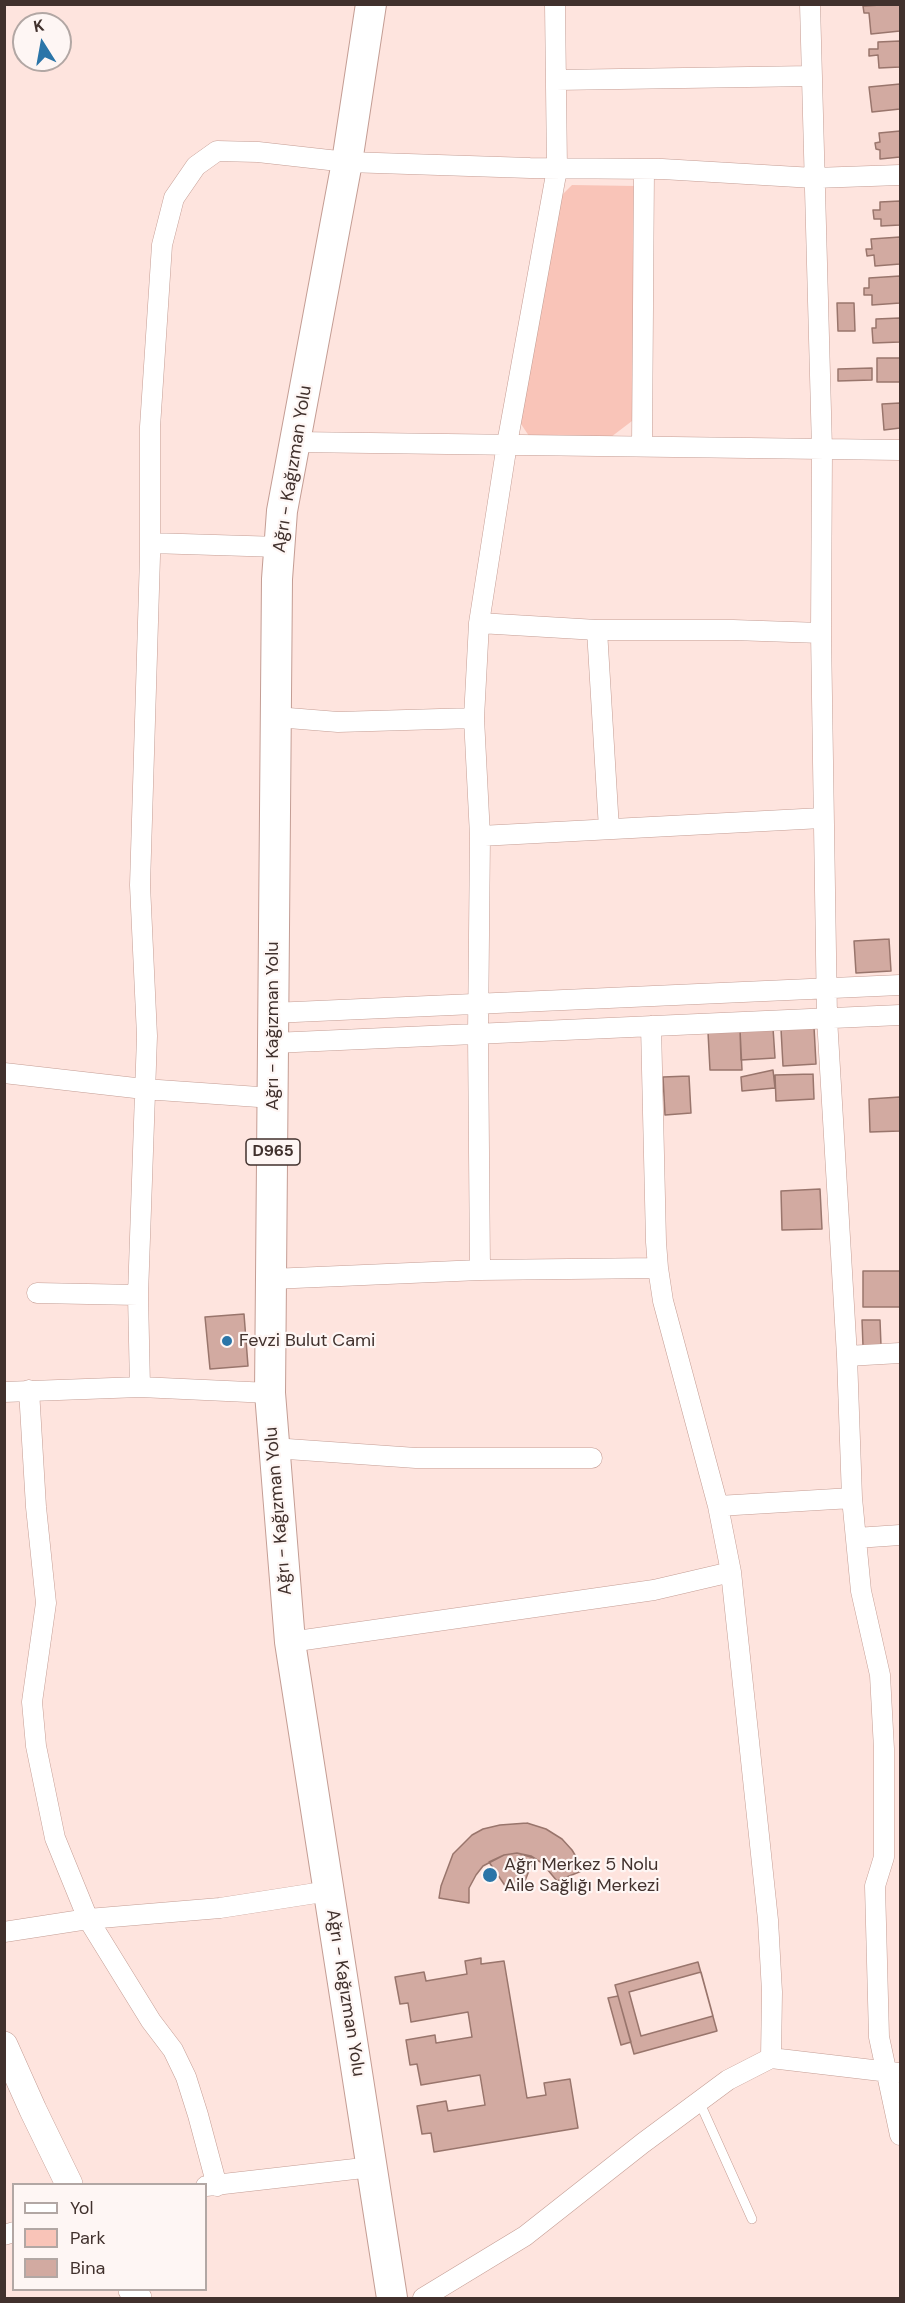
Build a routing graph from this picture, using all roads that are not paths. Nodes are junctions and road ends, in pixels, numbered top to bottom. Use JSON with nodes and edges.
{"nodes":[{"id":1,"x":372,"y":4,"type":"edge"},
{"id":2,"x":555,"y":4,"type":"edge"},
{"id":3,"x":810,"y":4,"type":"edge"},
{"id":4,"x":812,"y":76,"type":"junction"},
{"id":5,"x":556,"y":80,"type":"junction"},
{"id":6,"x":347,"y":162,"type":"junction"},
{"id":7,"x":557,"y":169,"type":"junction"},
{"id":8,"x":644,"y":169,"type":"junction"},
{"id":9,"x":900,"y":176,"type":"edge"},
{"id":10,"x":814,"y":178,"type":"junction"},
{"id":11,"x":295,"y":442,"type":"junction"},
{"id":12,"x":507,"y":444,"type":"junction"},
{"id":13,"x":642,"y":446,"type":"junction"},
{"id":14,"x":822,"y":449,"type":"junction"},
{"id":15,"x":900,"y":450,"type":"edge"},
{"id":16,"x":150,"y":543,"type":"junction"},
{"id":17,"x":280,"y":548,"type":"junction"},
{"id":18,"x":479,"y":623,"type":"junction"},
{"id":19,"x":597,"y":630,"type":"junction"},
{"id":20,"x":820,"y":633,"type":"junction"},
{"id":21,"x":276,"y":717,"type":"junction"},
{"id":22,"x":474,"y":718,"type":"junction"},
{"id":23,"x":822,"y":818,"type":"junction"},
{"id":24,"x":609,"y":829,"type":"junction"},
{"id":25,"x":480,"y":836,"type":"junction"},
{"id":26,"x":900,"y":985,"type":"edge"},
{"id":27,"x":827,"y":988,"type":"junction"},
{"id":28,"x":479,"y":1004,"type":"junction"},
{"id":29,"x":272,"y":1013,"type":"junction"},
{"id":30,"x":900,"y":1015,"type":"edge"},
{"id":31,"x":827,"y":1018,"type":"junction"},
{"id":32,"x":651,"y":1026,"type":"junction"},
{"id":33,"x":478,"y":1034,"type":"junction"},
{"id":34,"x":273,"y":1043,"type":"junction"},
{"id":35,"x":4,"y":1073,"type":"edge"},
{"id":36,"x":144,"y":1089,"type":"junction"},
{"id":37,"x":273,"y":1098,"type":"junction"},
{"id":38,"x":658,"y":1268,"type":"junction"},
{"id":39,"x":480,"y":1270,"type":"junction"},
{"id":40,"x":271,"y":1279,"type":"junction"},
{"id":41,"x":37,"y":1293,"type":"dead end"},
{"id":42,"x":138,"y":1295,"type":"junction"},
{"id":43,"x":900,"y":1353,"type":"edge"},
{"id":44,"x":847,"y":1356,"type":"junction"},
{"id":45,"x":140,"y":1387,"type":"junction"},
{"id":46,"x":29,"y":1390,"type":"junction"},
{"id":47,"x":4,"y":1392,"type":"edge"},
{"id":48,"x":270,"y":1393,"type":"junction"},
{"id":49,"x":273,"y":1448,"type":"junction"},
{"id":50,"x":592,"y":1458,"type":"dead end"},
{"id":51,"x":852,"y":1498,"type":"junction"},
{"id":52,"x":718,"y":1506,"type":"junction"},
{"id":53,"x":900,"y":1535,"type":"edge"},
{"id":54,"x":856,"y":1538,"type":"junction"},
{"id":55,"x":731,"y":1572,"type":"junction"},
{"id":56,"x":290,"y":1642,"type":"junction"},
{"id":57,"x":892,"y":1856,"type":"edge"},
{"id":58,"x":329,"y":1891,"type":"junction"},
{"id":59,"x":88,"y":1919,"type":"junction"},
{"id":60,"x":4,"y":1932,"type":"edge"},
{"id":61,"x":4,"y":2044,"type":"edge"},
{"id":62,"x":771,"y":2058,"type":"junction"},
{"id":63,"x":894,"y":2073,"type":"edge"},
{"id":64,"x":699,"y":2101,"type":"junction"},
{"id":65,"x":900,"y":2135,"type":"edge"},
{"id":66,"x":372,"y":2167,"type":"junction"},
{"id":67,"x":69,"y":2183,"type":"edge"},
{"id":68,"x":211,"y":2186,"type":"edge"},
{"id":69,"x":752,"y":2219,"type":"dead end"},
{"id":70,"x":392,"y":2298,"type":"edge"},
{"id":71,"x":423,"y":2298,"type":"edge"}],
"edges":[{"from":1,"to":6,"type":"main road","name":"Ağrı - Kağızman Yolu","number":"D965"},
{"from":2,"to":5,"type":"street"},
{"from":3,"to":4,"type":"street"},
{"from":4,"to":5,"type":"street"},
{"from":4,"to":10,"type":"street"},
{"from":5,"to":7,"type":"street"},
{"from":6,"to":7,"type":"street"},
{"from":6,"to":11,"type":"main road","name":"Ağrı - Kağızman Yolu","number":"D965"},
{"from":6,"to":16,"type":"street"},
{"from":7,"to":8,"type":"street"},
{"from":7,"to":12,"type":"street"},
{"from":8,"to":10,"type":"street"},
{"from":8,"to":13,"type":"street"},
{"from":9,"to":10,"type":"street"},
{"from":10,"to":14,"type":"street"},
{"from":11,"to":12,"type":"street"},
{"from":11,"to":17,"type":"main road","name":"Ağrı - Kağızman Yolu","number":"D965"},
{"from":12,"to":13,"type":"street"},
{"from":12,"to":18,"type":"street"},
{"from":13,"to":14,"type":"street"},
{"from":14,"to":15,"type":"street"},
{"from":14,"to":20,"type":"street"},
{"from":16,"to":17,"type":"street"},
{"from":16,"to":36,"type":"street"},
{"from":17,"to":21,"type":"main road","name":"Ağrı - Kağızman Yolu","number":"D965"},
{"from":18,"to":19,"type":"street"},
{"from":18,"to":22,"type":"street"},
{"from":19,"to":20,"type":"street"},
{"from":19,"to":24,"type":"street"},
{"from":20,"to":23,"type":"street"},
{"from":21,"to":22,"type":"street"},
{"from":21,"to":29,"type":"main road","name":"Ağrı - Kağızman Yolu","number":"D965"},
{"from":22,"to":25,"type":"street"},
{"from":23,"to":24,"type":"street"},
{"from":23,"to":27,"type":"street"},
{"from":24,"to":25,"type":"street"},
{"from":25,"to":28,"type":"street"},
{"from":26,"to":27,"type":"street"},
{"from":27,"to":28,"type":"street"},
{"from":27,"to":31,"type":"street"},
{"from":28,"to":29,"type":"street"},
{"from":28,"to":33,"type":"street"},
{"from":29,"to":34,"type":"main road","name":"Ağrı - Kağızman Yolu","number":"D965"},
{"from":30,"to":31,"type":"street"},
{"from":31,"to":32,"type":"street"},
{"from":31,"to":44,"type":"street"},
{"from":32,"to":33,"type":"street"},
{"from":32,"to":38,"type":"street"},
{"from":33,"to":34,"type":"street"},
{"from":33,"to":39,"type":"street"},
{"from":34,"to":37,"type":"main road","name":"Ağrı - Kağızman Yolu","number":"D965"},
{"from":35,"to":36,"type":"street"},
{"from":36,"to":37,"type":"street"},
{"from":36,"to":42,"type":"street"},
{"from":37,"to":40,"type":"main road","name":"Ağrı - Kağızman Yolu","number":"D965"},
{"from":38,"to":39,"type":"street"},
{"from":38,"to":52,"type":"street"},
{"from":39,"to":40,"type":"street"},
{"from":40,"to":48,"type":"main road","name":"Ağrı - Kağızman Yolu","number":"D965"},
{"from":41,"to":42,"type":"street"},
{"from":42,"to":45,"type":"street"},
{"from":43,"to":44,"type":"street"},
{"from":44,"to":51,"type":"street"},
{"from":45,"to":46,"type":"street"},
{"from":45,"to":48,"type":"street"},
{"from":46,"to":47,"type":"street"},
{"from":46,"to":59,"type":"street"},
{"from":48,"to":49,"type":"main road","name":"Ağrı - Kağızman Yolu","number":"D965"},
{"from":49,"to":50,"type":"street"},
{"from":49,"to":56,"type":"main road","name":"Ağrı - Kağızman Yolu","number":"D965"},
{"from":51,"to":52,"type":"street"},
{"from":51,"to":54,"type":"street"},
{"from":52,"to":55,"type":"street"},
{"from":53,"to":54,"type":"street"},
{"from":54,"to":57,"type":"street"},
{"from":55,"to":56,"type":"street"},
{"from":55,"to":62,"type":"street"},
{"from":56,"to":58,"type":"main road","name":"Ağrı - Kağızman Yolu","number":"D965"},
{"from":57,"to":63,"type":"street"},
{"from":58,"to":59,"type":"street"},
{"from":58,"to":66,"type":"main road","name":"Ağrı - Kağızman Yolu","number":"D965"},
{"from":59,"to":60,"type":"street"},
{"from":59,"to":68,"type":"street"},
{"from":61,"to":67,"type":"street"},
{"from":62,"to":63,"type":"street"},
{"from":62,"to":64,"type":"street"},
{"from":63,"to":65,"type":"street"},
{"from":64,"to":69,"type":"lane"},
{"from":64,"to":71,"type":"street"},
{"from":66,"to":68,"type":"street"},
{"from":66,"to":70,"type":"main road","name":"Ağrı - Kağızman Yolu","number":"D965"}]}
